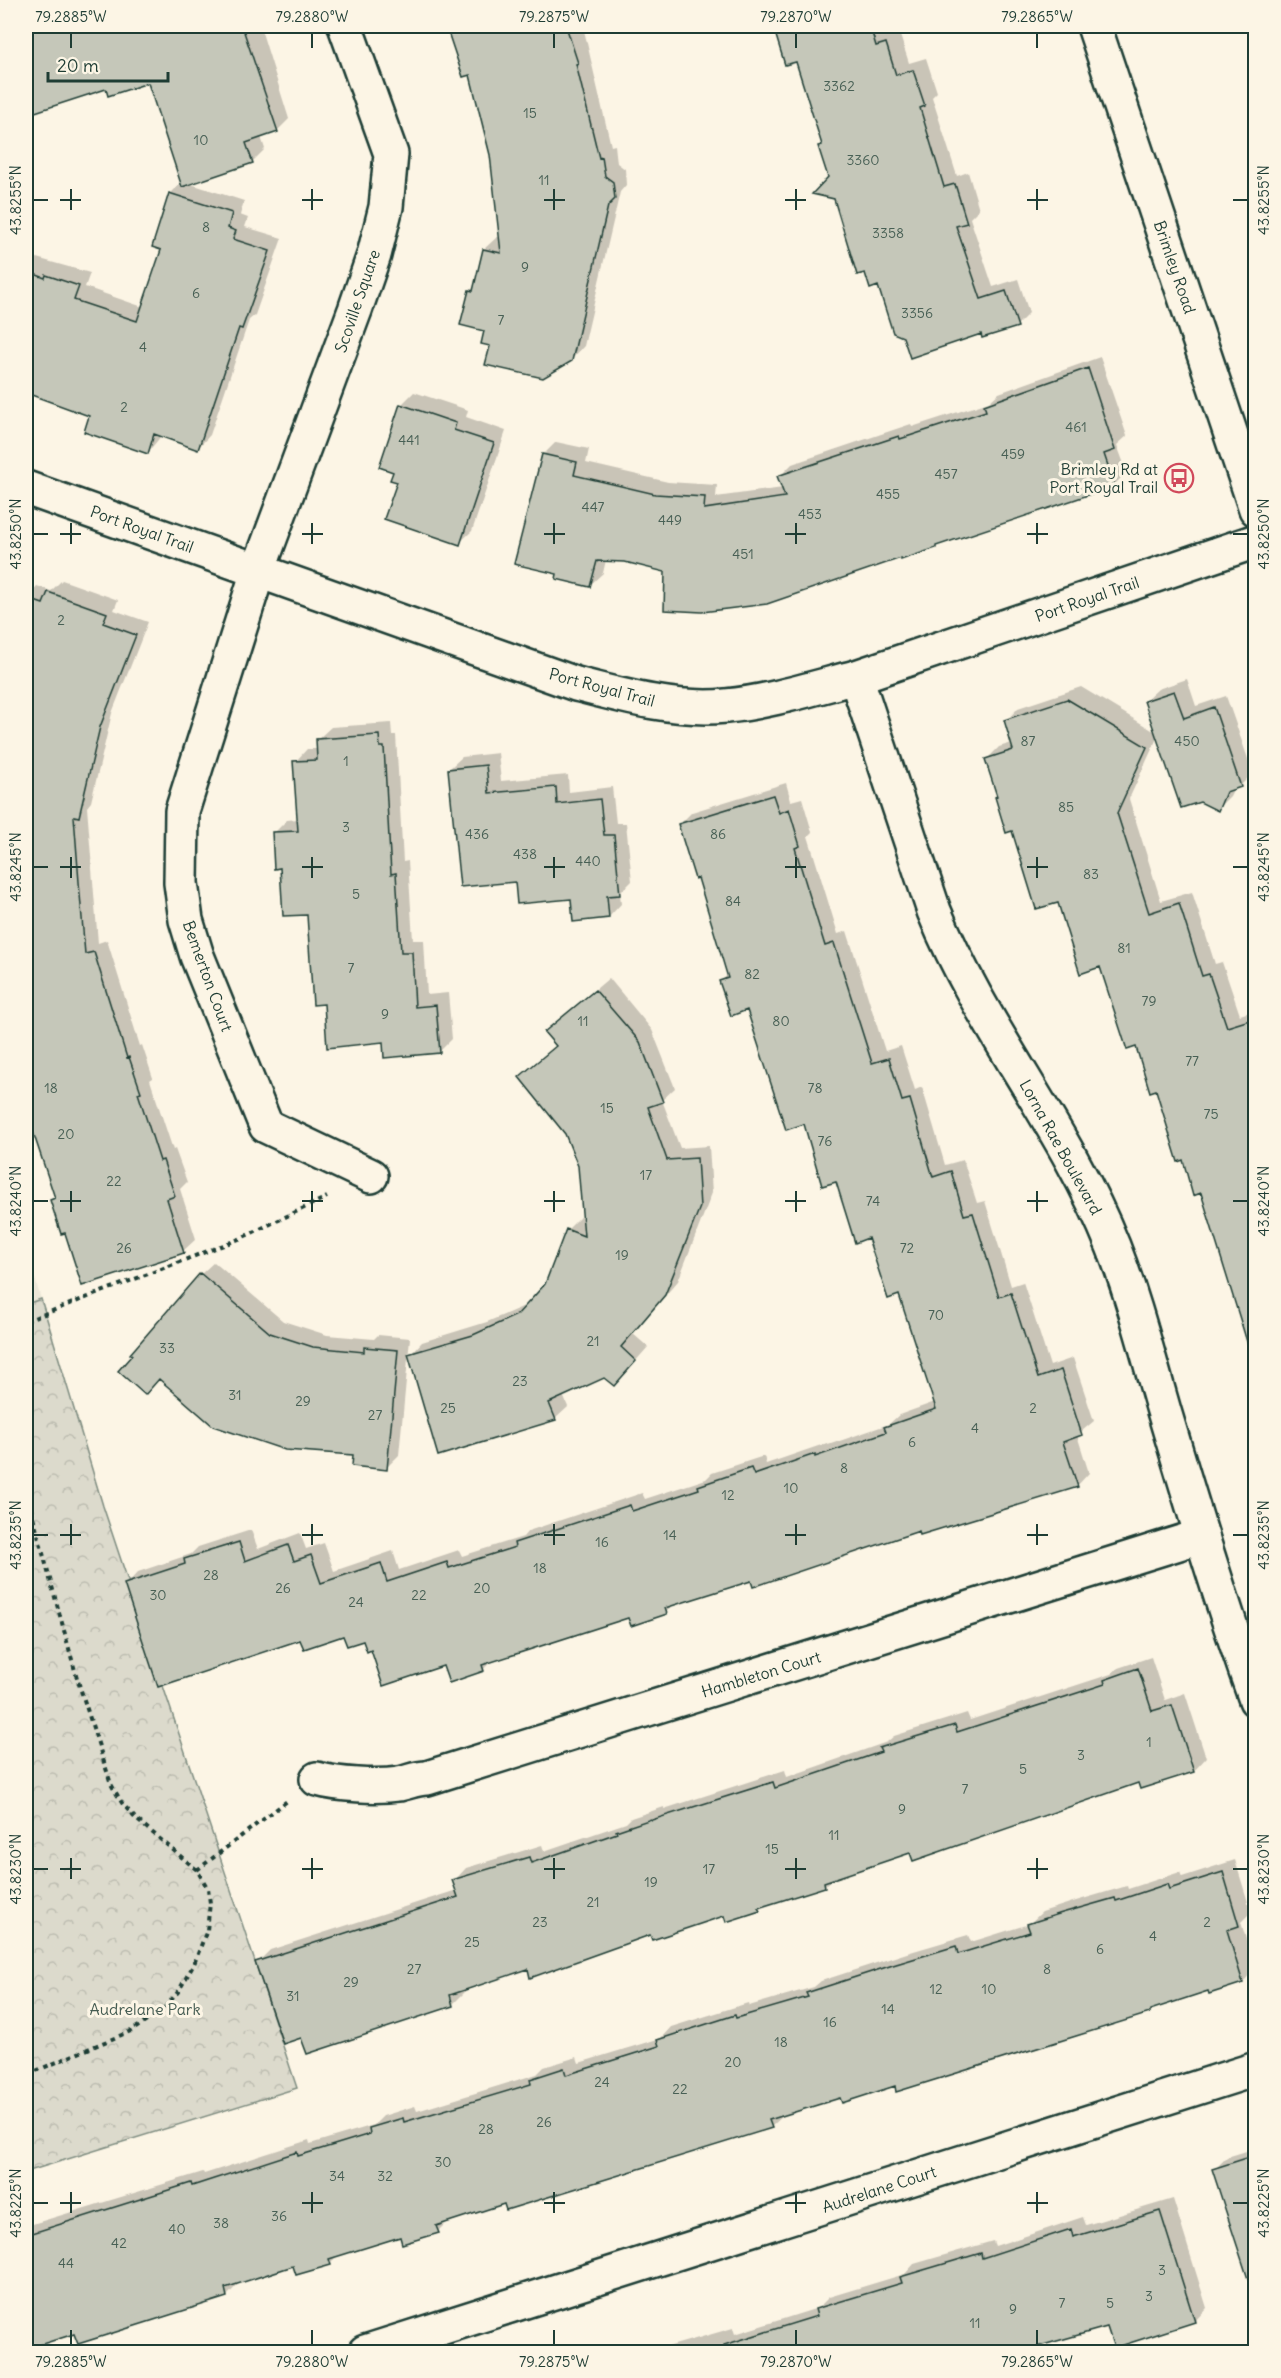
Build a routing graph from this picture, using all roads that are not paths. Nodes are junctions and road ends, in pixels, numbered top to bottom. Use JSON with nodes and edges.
{"nodes":[{"id":1,"x":345,"y":26,"type":"edge"},
{"id":2,"x":1094,"y":26,"type":"edge"},
{"id":3,"x":26,"y":488,"type":"edge"},
{"id":4,"x":1256,"y":509,"type":"edge"},
{"id":5,"x":1256,"y":541,"type":"edge"},
{"id":6,"x":258,"y":571,"type":"junction"},
{"id":7,"x":856,"y":676,"type":"junction"},
{"id":8,"x":371,"y":1176,"type":"road end"},
{"id":9,"x":1201,"y":1536,"type":"junction"},
{"id":10,"x":1256,"y":1700,"type":"edge"},
{"id":11,"x":317,"y":1779,"type":"road end"},
{"id":12,"x":1256,"y":2069,"type":"edge"},
{"id":13,"x":452,"y":2340,"type":"edge"},
{"id":14,"x":365,"y":2352,"type":"edge"}],
"edges":[{"from":1,"to":6,"type":"street","name":"Scoville Square"},
{"from":2,"to":4,"type":"street","name":"Brimley Road"},
{"from":3,"to":6,"type":"street","name":"Port Royal Trail"},
{"from":5,"to":7,"type":"street","name":"Port Royal Trail"},
{"from":6,"to":7,"type":"street","name":"Port Royal Trail"},
{"from":6,"to":8,"type":"street","name":"Bemerton Court"},
{"from":7,"to":9,"type":"street","name":"Lorna Rae Boulevard"},
{"from":9,"to":10,"type":"street","name":"Lorna Rae Boulevard"},
{"from":9,"to":11,"type":"street","name":"Hambleton Court"},
{"from":12,"to":13,"type":"street","name":"Audrelane Court"},
{"from":13,"to":14,"type":"street","name":"Audrelane Court"}]}
